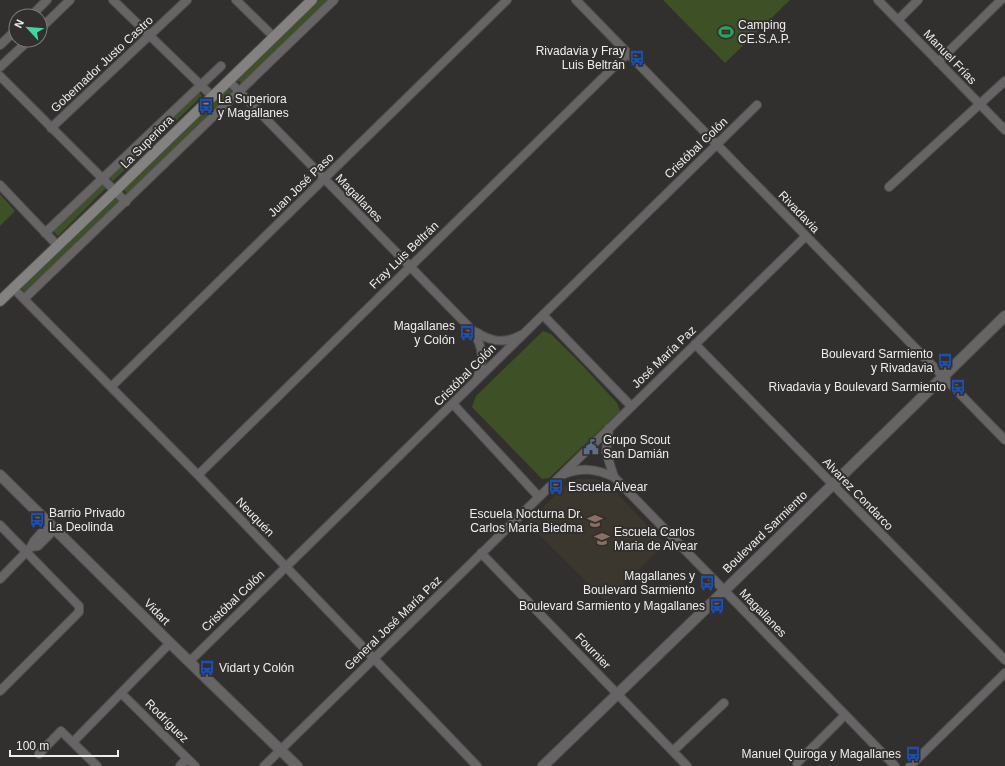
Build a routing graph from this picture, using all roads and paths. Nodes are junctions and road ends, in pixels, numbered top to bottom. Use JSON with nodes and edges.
{"nodes":[{"id":1,"x":47,"y":0,"type":"edge"},
{"id":2,"x":70,"y":0,"type":"edge"},
{"id":3,"x":113,"y":0,"type":"edge"},
{"id":4,"x":187,"y":0,"type":"edge"},
{"id":5,"x":236,"y":0,"type":"edge"},
{"id":6,"x":312,"y":0,"type":"edge"},
{"id":7,"x":334,"y":0,"type":"edge"},
{"id":8,"x":507,"y":0,"type":"edge"},
{"id":9,"x":576,"y":0,"type":"edge"},
{"id":10,"x":878,"y":0,"type":"edge"},
{"id":11,"x":918,"y":0,"type":"edge"},
{"id":12,"x":1001,"y":0,"type":"edge"},
{"id":13,"x":38,"y":8,"type":"edge"},
{"id":14,"x":898,"y":20,"type":"junction"},
{"id":15,"x":48,"y":21,"type":"edge"},
{"id":16,"x":150,"y":36,"type":"junction"},
{"id":17,"x":274,"y":37,"type":"junction"},
{"id":18,"x":8,"y":38,"type":"edge"},
{"id":19,"x":0,"y":45,"type":"edge"},
{"id":20,"x":21,"y":48,"type":"edge"},
{"id":21,"x":628,"y":53,"type":"junction"},
{"id":22,"x":938,"y":62,"type":"junction"},
{"id":23,"x":221,"y":66,"type":"dead end"},
{"id":24,"x":0,"y":68,"type":"edge"},
{"id":25,"x":0,"y":76,"type":"edge"},
{"id":26,"x":228,"y":80,"type":"junction"},
{"id":27,"x":1005,"y":81,"type":"edge"},
{"id":28,"x":201,"y":85,"type":"junction"},
{"id":29,"x":239,"y":92,"type":"junction"},
{"id":30,"x":212,"y":96,"type":"junction"},
{"id":31,"x":758,"y":105,"type":"dead end"},
{"id":32,"x":980,"y":105,"type":"junction"},
{"id":33,"x":52,"y":128,"type":"junction"},
{"id":34,"x":1005,"y":130,"type":"edge"},
{"id":35,"x":717,"y":144,"type":"junction"},
{"id":36,"x":102,"y":178,"type":"junction"},
{"id":37,"x":324,"y":179,"type":"junction"},
{"id":38,"x":0,"y":185,"type":"edge"},
{"id":39,"x":889,"y":187,"type":"dead end"},
{"id":40,"x":116,"y":192,"type":"junction"},
{"id":41,"x":126,"y":202,"type":"junction"},
{"id":42,"x":45,"y":233,"type":"junction"},
{"id":43,"x":806,"y":236,"type":"junction"},
{"id":44,"x":58,"y":246,"type":"junction"},
{"id":45,"x":410,"y":267,"type":"junction"},
{"id":46,"x":13,"y":288,"type":"junction"},
{"id":47,"x":24,"y":299,"type":"junction"},
{"id":48,"x":0,"y":301,"type":"edge"},
{"id":49,"x":543,"y":315,"type":"junction"},
{"id":50,"x":1005,"y":316,"type":"edge"},
{"id":51,"x":473,"y":331,"type":"junction"},
{"id":52,"x":526,"y":332,"type":"junction"},
{"id":53,"x":695,"y":344,"type":"junction"},
{"id":54,"x":943,"y":377,"type":"junction"},
{"id":55,"x":477,"y":381,"type":"junction"},
{"id":56,"x":112,"y":387,"type":"junction"},
{"id":57,"x":453,"y":404,"type":"junction"},
{"id":58,"x":631,"y":406,"type":"junction"},
{"id":59,"x":609,"y":428,"type":"junction"},
{"id":60,"x":1005,"y":440,"type":"edge"},
{"id":61,"x":0,"y":475,"type":"edge"},
{"id":62,"x":198,"y":475,"type":"junction"},
{"id":63,"x":561,"y":475,"type":"junction"},
{"id":64,"x":614,"y":477,"type":"junction"},
{"id":65,"x":832,"y":485,"type":"junction"},
{"id":66,"x":539,"y":497,"type":"junction"},
{"id":67,"x":0,"y":525,"type":"edge"},
{"id":68,"x":52,"y":527,"type":"junction"},
{"id":69,"x":29,"y":550,"type":"junction"},
{"id":70,"x":482,"y":553,"type":"junction"},
{"id":71,"x":286,"y":567,"type":"junction"},
{"id":72,"x":0,"y":579,"type":"edge"},
{"id":73,"x":724,"y":591,"type":"junction"},
{"id":74,"x":170,"y":643,"type":"junction"},
{"id":75,"x":374,"y":658,"type":"junction"},
{"id":76,"x":1005,"y":660,"type":"edge"},
{"id":77,"x":189,"y":662,"type":"junction"},
{"id":78,"x":1005,"y":673,"type":"edge"},
{"id":79,"x":0,"y":691,"type":"edge"},
{"id":80,"x":121,"y":693,"type":"junction"},
{"id":81,"x":618,"y":694,"type":"junction"},
{"id":82,"x":724,"y":703,"type":"dead end"},
{"id":83,"x":845,"y":715,"type":"junction"},
{"id":84,"x":73,"y":742,"type":"junction"},
{"id":85,"x":281,"y":750,"type":"junction"},
{"id":86,"x":673,"y":751,"type":"junction"},
{"id":87,"x":39,"y":754,"type":"dead end"},
{"id":88,"x":187,"y":758,"type":"junction"},
{"id":89,"x":797,"y":763,"type":"dead end"},
{"id":90,"x":97,"y":766,"type":"edge"},
{"id":91,"x":180,"y":766,"type":"edge"},
{"id":92,"x":195,"y":766,"type":"edge"},
{"id":93,"x":264,"y":766,"type":"edge"},
{"id":94,"x":297,"y":766,"type":"edge"},
{"id":95,"x":477,"y":766,"type":"edge"},
{"id":96,"x":543,"y":766,"type":"edge"},
{"id":97,"x":687,"y":766,"type":"edge"},
{"id":98,"x":895,"y":766,"type":"edge"},
{"id":99,"x":910,"y":766,"type":"edge"}],
"edges":[{"from":1,"to":13,"type":"street"},
{"from":2,"to":15,"type":"street"},
{"from":3,"to":16,"type":"street"},
{"from":4,"to":16,"type":"street","name":"Gobernador Justo Castro"},
{"from":5,"to":17,"type":"street"},
{"from":6,"to":17,"type":"main road","name":"La Superiora"},
{"from":7,"to":29,"type":"street"},
{"from":8,"to":37,"type":"street","name":"Juan José Paso"},
{"from":9,"to":21,"type":"street","name":"Rivadavia"},
{"from":10,"to":14,"type":"street","name":"Manuel Frías"},
{"from":11,"to":14,"type":"street"},
{"from":12,"to":22,"type":"street"},
{"from":14,"to":22,"type":"street","name":"Manuel Frías"},
{"from":16,"to":28,"type":"street"},
{"from":16,"to":33,"type":"street","name":"Gobernador Justo Castro"},
{"from":17,"to":26,"type":"main road","name":"La Superiora"},
{"from":18,"to":19,"type":"street"},
{"from":20,"to":24,"type":"street"},
{"from":21,"to":35,"type":"street","name":"Rivadavia"},
{"from":21,"to":45,"type":"street","name":"Fray Luis Beltrán"},
{"from":22,"to":32,"type":"street","name":"Manuel Frías"},
{"from":23,"to":28,"type":"street"},
{"from":25,"to":33,"type":"street"},
{"from":26,"to":29,"type":"street","name":"Magallanes"},
{"from":26,"to":30,"type":"main road","name":"La Superiora"},
{"from":27,"to":32,"type":"street"},
{"from":28,"to":30,"type":"street"},
{"from":28,"to":36,"type":"street"},
{"from":29,"to":37,"type":"street","name":"Magallanes"},
{"from":29,"to":41,"type":"street"},
{"from":30,"to":40,"type":"main road","name":"La Superiora"},
{"from":31,"to":35,"type":"street","name":"Cristóbal Colón"},
{"from":32,"to":34,"type":"street","name":"Manuel Frías"},
{"from":32,"to":39,"type":"street"},
{"from":33,"to":36,"type":"street"},
{"from":35,"to":43,"type":"street","name":"Rivadavia"},
{"from":35,"to":49,"type":"street","name":"Cristóbal Colón"},
{"from":36,"to":40,"type":"street"},
{"from":36,"to":42,"type":"street"},
{"from":37,"to":45,"type":"street","name":"Magallanes"},
{"from":37,"to":56,"type":"street","name":"Juan José Paso"},
{"from":38,"to":42,"type":"street"},
{"from":40,"to":41,"type":"street"},
{"from":40,"to":44,"type":"main road","name":"La Superiora"},
{"from":41,"to":47,"type":"street"},
{"from":42,"to":44,"type":"street"},
{"from":43,"to":53,"type":"street","name":"José María Paz"},
{"from":43,"to":54,"type":"street","name":"Rivadavia"},
{"from":44,"to":46,"type":"main road","name":"La Superiora"},
{"from":45,"to":51,"type":"street","name":"Magallanes"},
{"from":45,"to":62,"type":"street","name":"Fray Luis Beltrán"},
{"from":46,"to":47,"type":"street","name":"Neuquén"},
{"from":46,"to":48,"type":"main road","name":"La Superiora"},
{"from":47,"to":56,"type":"street","name":"Neuquén"},
{"from":49,"to":52,"type":"street","name":"Cristóbal Colón"},
{"from":49,"to":58,"type":"street"},
{"from":50,"to":54,"type":"street","name":"Boulevard Sarmiento"},
{"from":51,"to":52,"type":"street","name":"Magallanes"},
{"from":51,"to":55,"type":"street","name":"Magallanes"},
{"from":52,"to":55,"type":"street","name":"Cristóbal Colón"},
{"from":53,"to":58,"type":"street","name":"José María Paz"},
{"from":53,"to":65,"type":"street","name":"Alvarez Condarco"},
{"from":54,"to":60,"type":"street","name":"Rivadavia"},
{"from":54,"to":65,"type":"street","name":"Boulevard Sarmiento"},
{"from":55,"to":57,"type":"street","name":"Cristóbal Colón"},
{"from":56,"to":62,"type":"street","name":"Neuquén"},
{"from":57,"to":66,"type":"street"},
{"from":57,"to":71,"type":"street","name":"Cristóbal Colón"},
{"from":58,"to":59,"type":"street","name":"José María Paz"},
{"from":59,"to":63,"type":"street","name":"José María Paz"},
{"from":59,"to":64,"type":"street"},
{"from":61,"to":68,"type":"street","name":"Vidart"},
{"from":62,"to":71,"type":"street","name":"Neuquén"},
{"from":63,"to":64,"type":"street"},
{"from":63,"to":66,"type":"street","name":"José María Paz"},
{"from":64,"to":73,"type":"street","name":"Magallanes"},
{"from":65,"to":73,"type":"street","name":"Boulevard Sarmiento"},
{"from":65,"to":76,"type":"street","name":"Alvarez Condarco"},
{"from":66,"to":70,"type":"street","name":"General José María Paz"},
{"from":67,"to":69,"type":"street"},
{"from":68,"to":69,"type":"street"},
{"from":68,"to":74,"type":"street","name":"Vidart"},
{"from":69,"to":72,"type":"street"},
{"from":69,"to":79,"type":"street"},
{"from":70,"to":75,"type":"street","name":"General José María Paz"},
{"from":70,"to":81,"type":"street","name":"Fournier"},
{"from":71,"to":75,"type":"street","name":"Neuquén"},
{"from":71,"to":77,"type":"street","name":"Cristóbal Colón"},
{"from":73,"to":81,"type":"street","name":"Boulevard Sarmiento"},
{"from":73,"to":83,"type":"street","name":"Magallanes"},
{"from":74,"to":77,"type":"street","name":"Vidart"},
{"from":74,"to":80,"type":"street"},
{"from":75,"to":85,"type":"street","name":"General José María Paz"},
{"from":75,"to":95,"type":"street","name":"Neuquén"},
{"from":77,"to":85,"type":"street","name":"Vidart"},
{"from":78,"to":99,"type":"street"},
{"from":80,"to":84,"type":"street"},
{"from":80,"to":88,"type":"street","name":"Rodríguez"},
{"from":81,"to":86,"type":"street","name":"Fournier"},
{"from":81,"to":96,"type":"street","name":"Boulevard Sarmiento"},
{"from":82,"to":86,"type":"street"},
{"from":83,"to":89,"type":"street"},
{"from":83,"to":98,"type":"street","name":"Magallanes"},
{"from":84,"to":87,"type":"street"},
{"from":84,"to":90,"type":"street"},
{"from":85,"to":93,"type":"street","name":"General José María Paz"},
{"from":85,"to":94,"type":"street","name":"Vidart"},
{"from":86,"to":97,"type":"street","name":"Fournier"},
{"from":88,"to":91,"type":"street"},
{"from":88,"to":92,"type":"street","name":"Rodríguez"}]}
